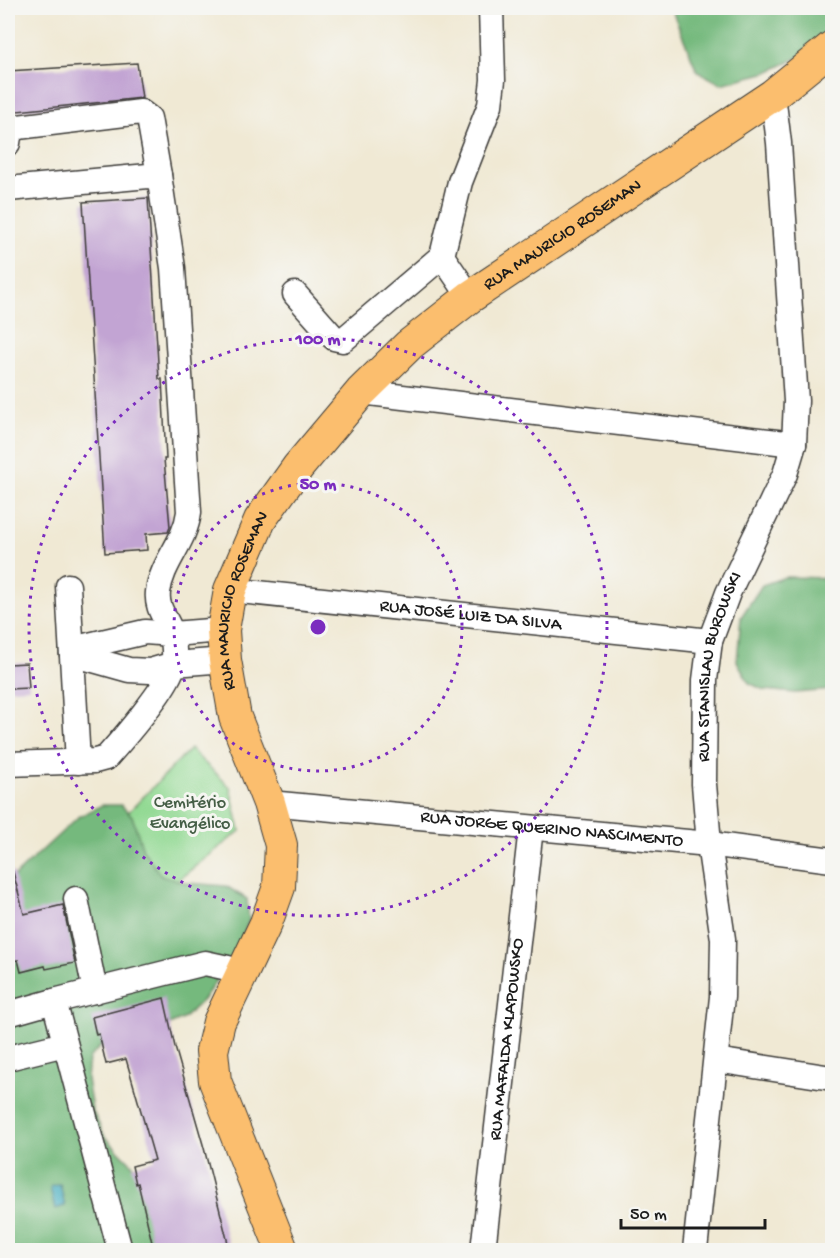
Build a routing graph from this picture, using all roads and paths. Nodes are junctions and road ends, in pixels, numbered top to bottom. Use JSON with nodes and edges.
{"nodes":[{"id":1,"x":491,"y":8,"type":"edge"},
{"id":2,"x":832,"y":47,"type":"edge"},
{"id":3,"x":773,"y":95,"type":"junction"},
{"id":4,"x":8,"y":143,"type":"edge"},
{"id":5,"x":159,"y":175,"type":"junction"},
{"id":6,"x":8,"y":189,"type":"edge"},
{"id":7,"x":442,"y":256,"type":"junction"},
{"id":8,"x":296,"y":294,"type":"dead end"},
{"id":9,"x":470,"y":297,"type":"junction"},
{"id":10,"x":361,"y":392,"type":"junction"},
{"id":11,"x":794,"y":444,"type":"junction"},
{"id":12,"x":68,"y":586,"type":"dead end"},
{"id":13,"x":230,"y":590,"type":"junction"},
{"id":14,"x":128,"y":634,"type":"junction"},
{"id":15,"x":172,"y":634,"type":"junction"},
{"id":16,"x":710,"y":641,"type":"junction"},
{"id":17,"x":224,"y":645,"type":"junction"},
{"id":18,"x":72,"y":652,"type":"junction"},
{"id":19,"x":174,"y":664,"type":"junction"},
{"id":20,"x":129,"y":670,"type":"junction"},
{"id":21,"x":78,"y":762,"type":"junction"},
{"id":22,"x":8,"y":764,"type":"edge"},
{"id":23,"x":269,"y":803,"type":"junction"},
{"id":24,"x":531,"y":828,"type":"junction"},
{"id":25,"x":709,"y":844,"type":"junction"},
{"id":26,"x":832,"y":860,"type":"edge"},
{"id":27,"x":76,"y":899,"type":"dead end"},
{"id":28,"x":241,"y":975,"type":"junction"},
{"id":29,"x":95,"y":991,"type":"junction"},
{"id":30,"x":54,"y":1001,"type":"junction"},
{"id":31,"x":8,"y":1014,"type":"edge"},
{"id":32,"x":65,"y":1044,"type":"junction"},
{"id":33,"x":8,"y":1058,"type":"edge"},
{"id":34,"x":716,"y":1060,"type":"junction"},
{"id":35,"x":832,"y":1078,"type":"edge"},
{"id":36,"x":120,"y":1251,"type":"edge"},
{"id":37,"x":282,"y":1251,"type":"edge"},
{"id":38,"x":483,"y":1251,"type":"edge"},
{"id":39,"x":695,"y":1251,"type":"edge"}],
"edges":[{"from":1,"to":7,"type":"street"},
{"from":2,"to":3,"type":"main road","name":"RUA MAURICIO ROSEMAN"},
{"from":3,"to":9,"type":"main road","name":"RUA MAURICIO ROSEMAN"},
{"from":3,"to":11,"type":"street","name":"RUA STANISLAU BUROWSKI"},
{"from":4,"to":5,"type":"street"},
{"from":5,"to":6,"type":"street"},
{"from":5,"to":15,"type":"street"},
{"from":7,"to":8,"type":"street"},
{"from":7,"to":9,"type":"street"},
{"from":9,"to":10,"type":"main road","name":"RUA MAURICIO ROSEMAN"},
{"from":10,"to":11,"type":"street"},
{"from":10,"to":13,"type":"main road","name":"RUA MAURICIO ROSEMAN"},
{"from":11,"to":16,"type":"street","name":"RUA STANISLAU BUROWSKI"},
{"from":12,"to":18,"type":"street"},
{"from":13,"to":16,"type":"street","name":"RUA JOSÉ LUIZ DA SILVA"},
{"from":13,"to":17,"type":"main road","name":"RUA MAURICIO ROSEMAN"},
{"from":14,"to":15,"type":"street"},
{"from":14,"to":18,"type":"street"},
{"from":14,"to":20,"type":"street"},
{"from":15,"to":17,"type":"street"},
{"from":15,"to":19,"type":"street"},
{"from":16,"to":25,"type":"street","name":"RUA STANISLAU BUROWSKI"},
{"from":17,"to":19,"type":"street"},
{"from":17,"to":23,"type":"main road","name":"RUA MAURICIO ROSEMAN"},
{"from":18,"to":20,"type":"street"},
{"from":18,"to":21,"type":"street"},
{"from":19,"to":20,"type":"street"},
{"from":19,"to":21,"type":"street"},
{"from":21,"to":22,"type":"street"},
{"from":23,"to":24,"type":"street","name":"RUA JORGE QUERINO NASCIMENTO"},
{"from":23,"to":28,"type":"main road","name":"RUA MAURICIO ROSEMAN"},
{"from":24,"to":25,"type":"street","name":"RUA JORGE QUERINO NASCIMENTO"},
{"from":24,"to":38,"type":"street","name":"RUA MAFALDA KLAPOWSKO"},
{"from":25,"to":26,"type":"street","name":"RUA JORGE QUERINO NASCIMENTO"},
{"from":25,"to":34,"type":"street","name":"RUA STANISLAU BUROWSKI"},
{"from":27,"to":29,"type":"street"},
{"from":28,"to":29,"type":"street"},
{"from":28,"to":37,"type":"main road","name":"RUA MAURICIO ROSEMAN"},
{"from":29,"to":30,"type":"street"},
{"from":30,"to":31,"type":"street"},
{"from":30,"to":32,"type":"street"},
{"from":32,"to":33,"type":"street"},
{"from":32,"to":36,"type":"street"},
{"from":34,"to":35,"type":"street"},
{"from":34,"to":39,"type":"street","name":"RUA STANISLAU BUROWSKI"}]}
